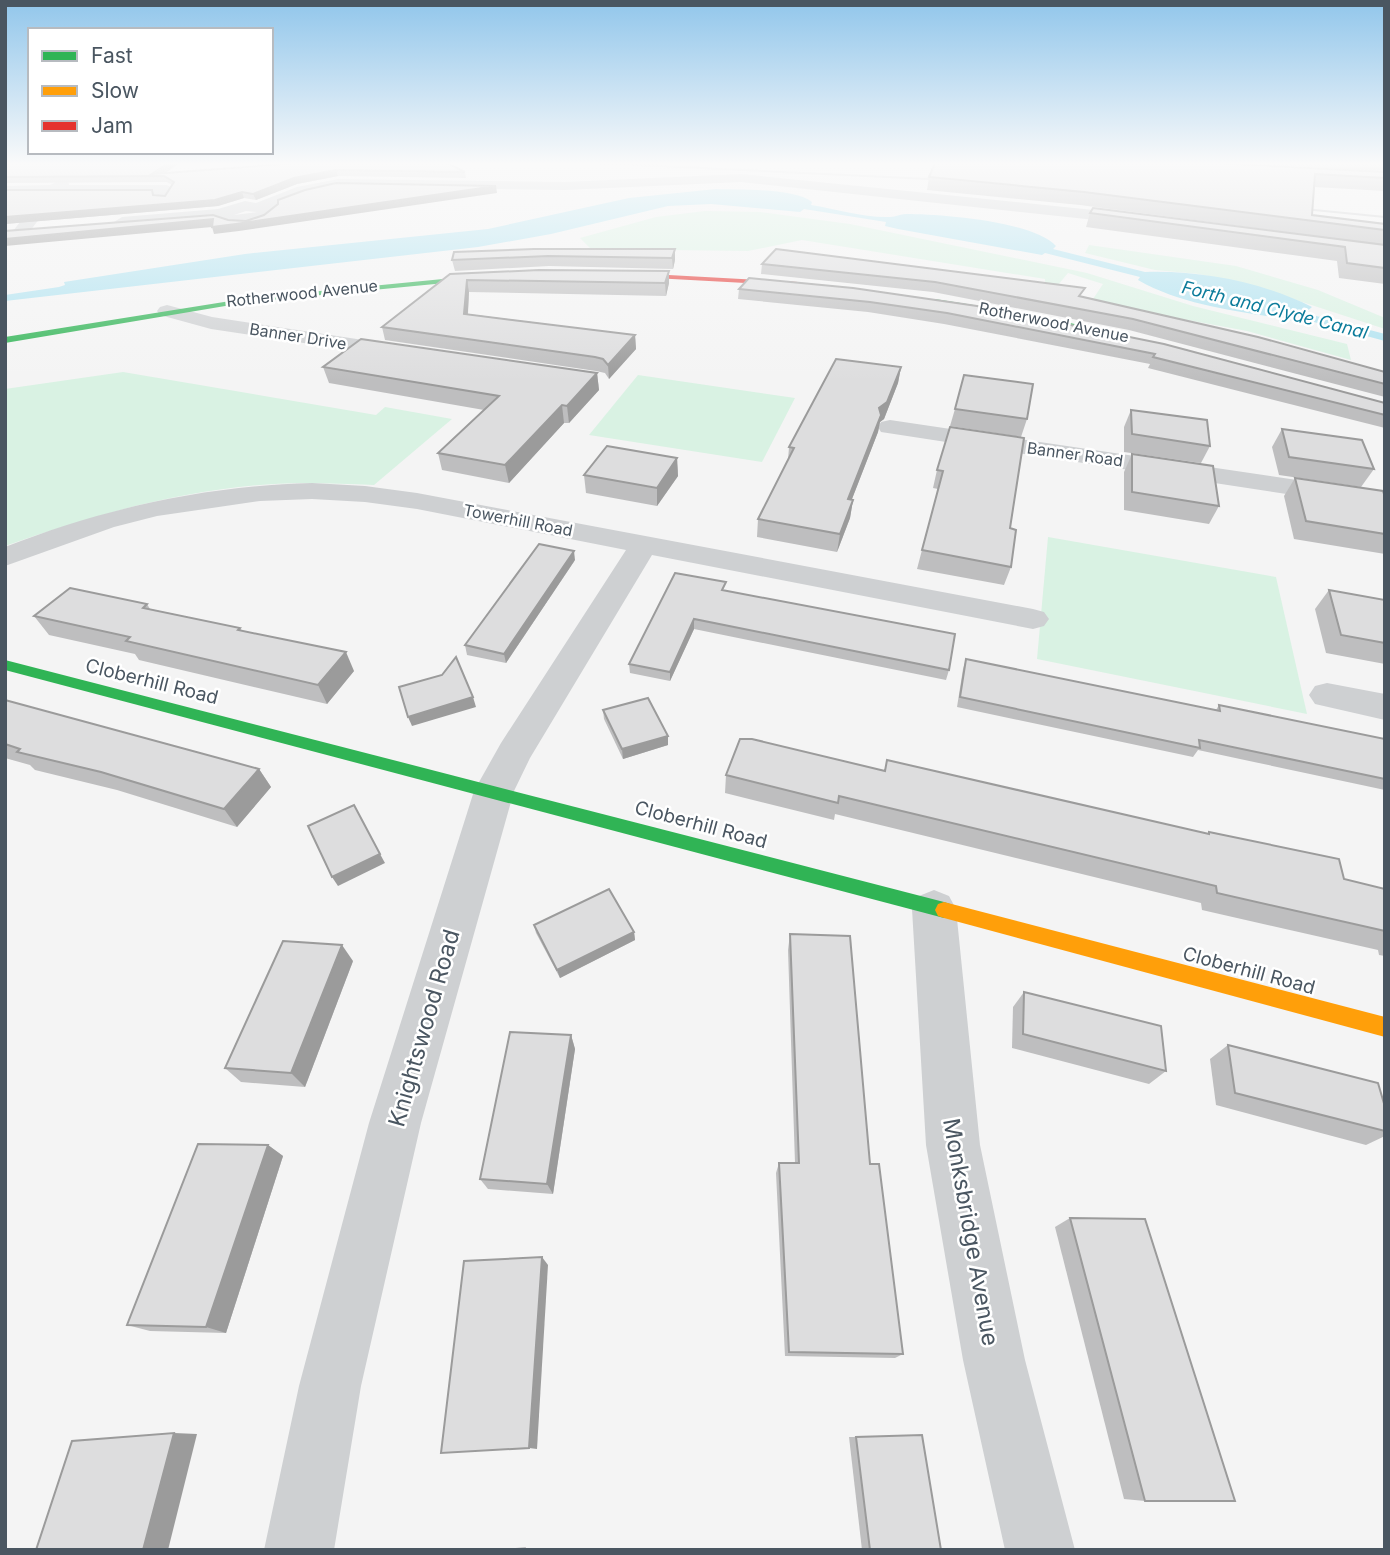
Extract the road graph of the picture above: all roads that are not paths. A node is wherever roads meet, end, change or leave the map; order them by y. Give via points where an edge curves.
1 (603, 274) edge
2 (515, 275) edge
3 (820, 286) edge
4 (926, 299) edge
5 (167, 311) junction
6 (5, 340) edge
7 (417, 354) edge
8 (1204, 356) edge
9 (890, 427) dead end
10 (1385, 501) edge
11 (644, 544) junction
12 (5, 557) edge
13 (1033, 619) dead end
14 (5, 665) edge
15 (1326, 695) dead end
16 (1385, 707) edge
17 (494, 791) junction
18 (934, 909) junction
19 (1385, 1027) edge
20 (299, 1550) edge
21 (1040, 1550) edge

1 - 3 street
2 - 5 street, Rotherwood Avenue via 349,286
4 - 8 street, Rotherwood Avenue via 1031,316
5 - 6 street, Rotherwood Avenue
5 - 7 street, Banner Drive via 211,323
9 - 10 street, Banner Road
11 - 12 street, Towerhill Road via 382,495 284,491 158,508
11 - 13 street, Towerhill Road
11 - 17 street, Knightswood Road
14 - 17 street, Cloberhill Road
15 - 16 street
17 - 18 street, Cloberhill Road
17 - 20 street, Knightswood Road via 396,1123 330,1386
18 - 19 street, Cloberhill Road
18 - 21 street, Monksbridge Avenue via 953,1145 994,1360

